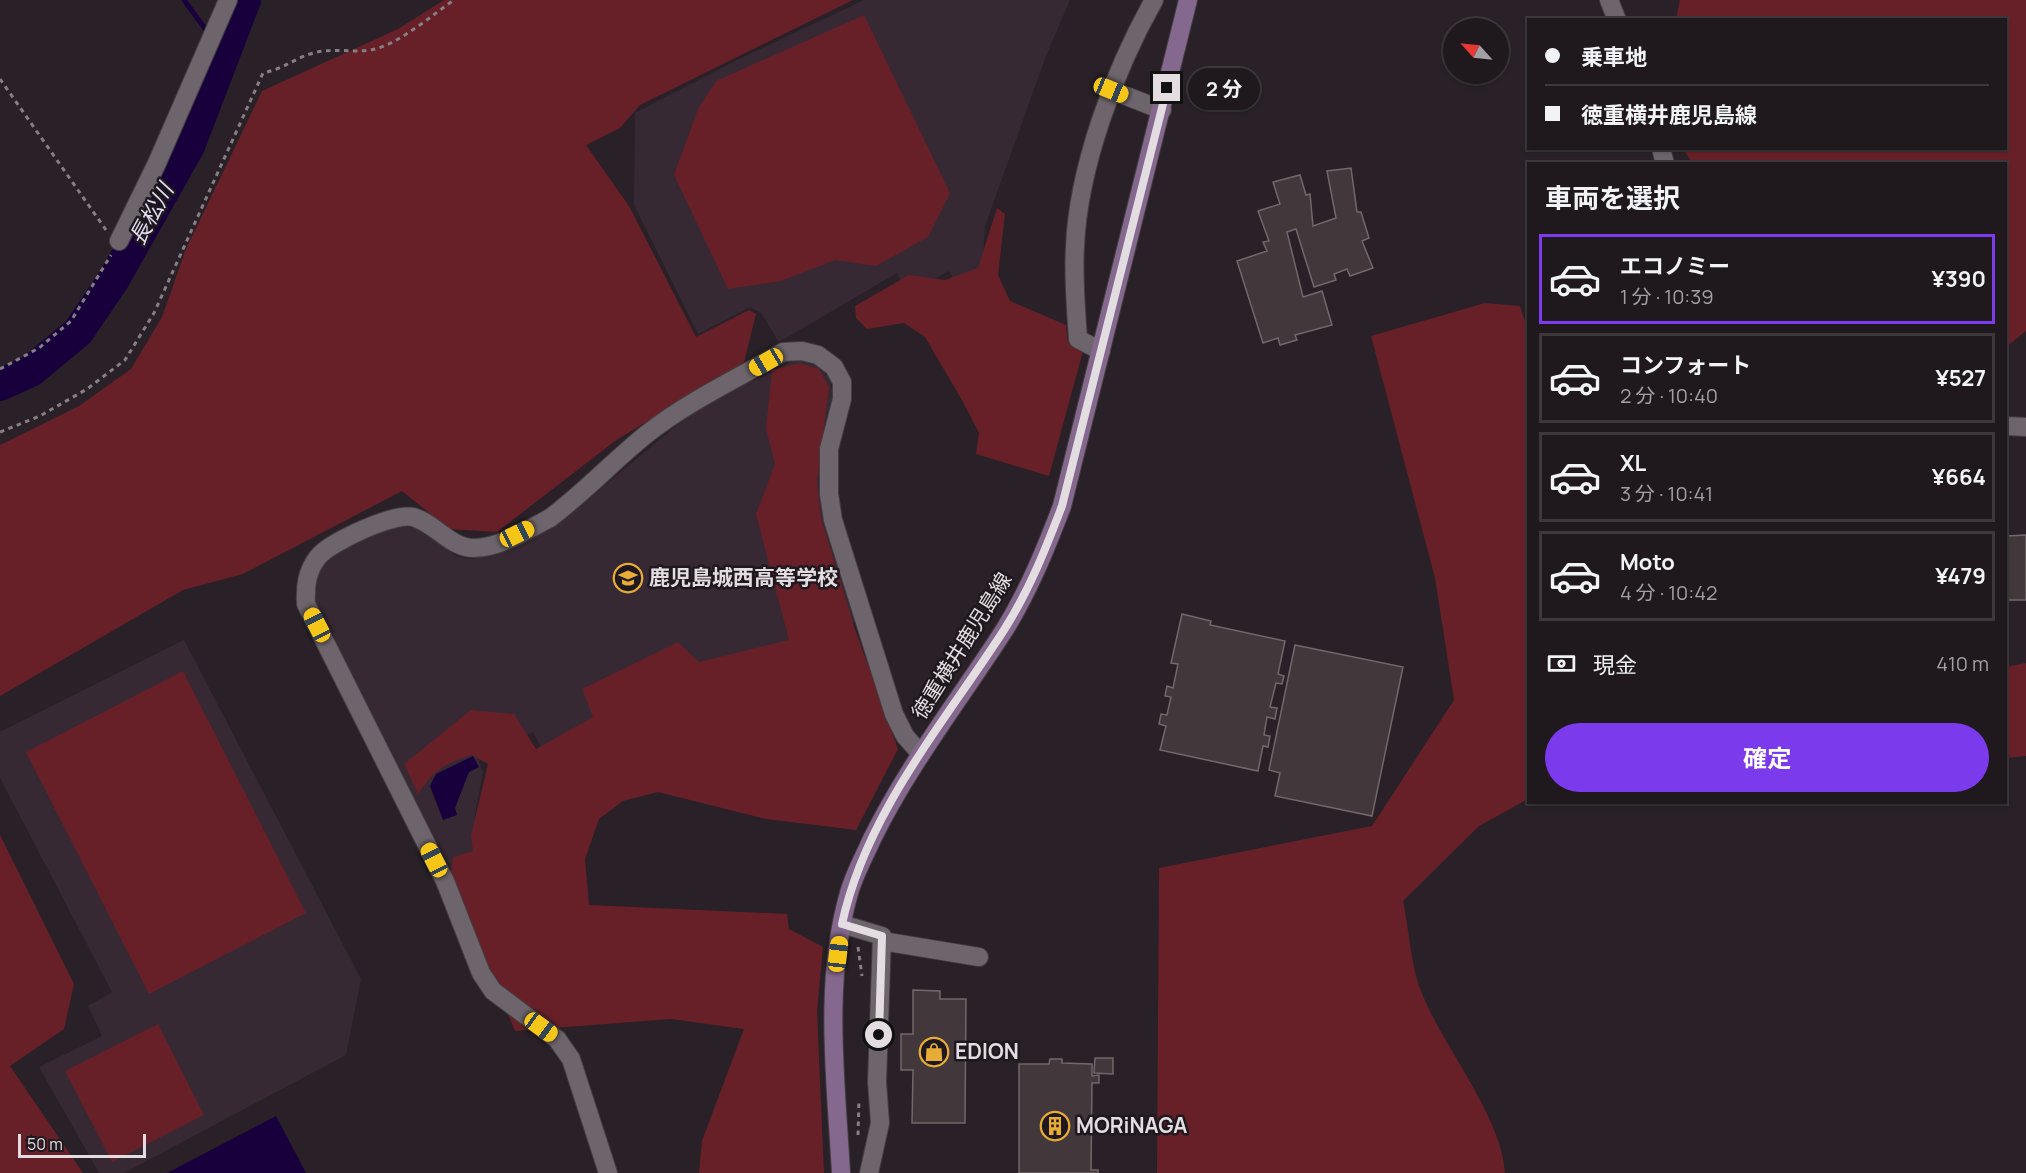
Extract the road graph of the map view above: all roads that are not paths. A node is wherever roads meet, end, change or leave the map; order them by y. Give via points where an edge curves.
1 (228, 0) edge
2 (1154, 0) edge
3 (1188, 0) edge
4 (1609, 0) edge
5 (1616, 18) edge
6 (1111, 90) junction
7 (1162, 110) junction
8 (119, 241) road end
9 (1101, 351) junction
10 (2007, 426) edge
11 (2026, 426) edge
12 (920, 753) junction
13 (842, 924) junction
14 (882, 941) junction
15 (979, 957) dead end
16 (608, 1173) edge
17 (841, 1173) edge
18 (869, 1173) edge

1 - 8 street
2 - 6 street via 1129,44
3 - 7 main road, 徳重横井鹿児島線
4 - 5 street
6 - 7 street
6 - 9 street via 1080,205 1075,246 1078,339
7 - 9 main road, 徳重横井鹿児島線
9 - 12 main road, 徳重横井鹿児島線 via 1062,506 1042,559 1006,627
10 - 11 street
12 - 13 main road, 徳重横井鹿児島線 via 859,866
12 - 16 street via 905,736 894,714 833,520 828,472 842,382 834,367 818,355 783,352 677,413 550,518 500,543 471,548 459,545 414,517 389,518 320,555 307,579 306,604 445,881 480,973 493,991 557,1039 571,1059
13 - 14 street via 882,936
13 - 17 main road, 徳重横井鹿児島線 via 834,995
14 - 15 street
14 - 18 street via 877,1082 880,1123

